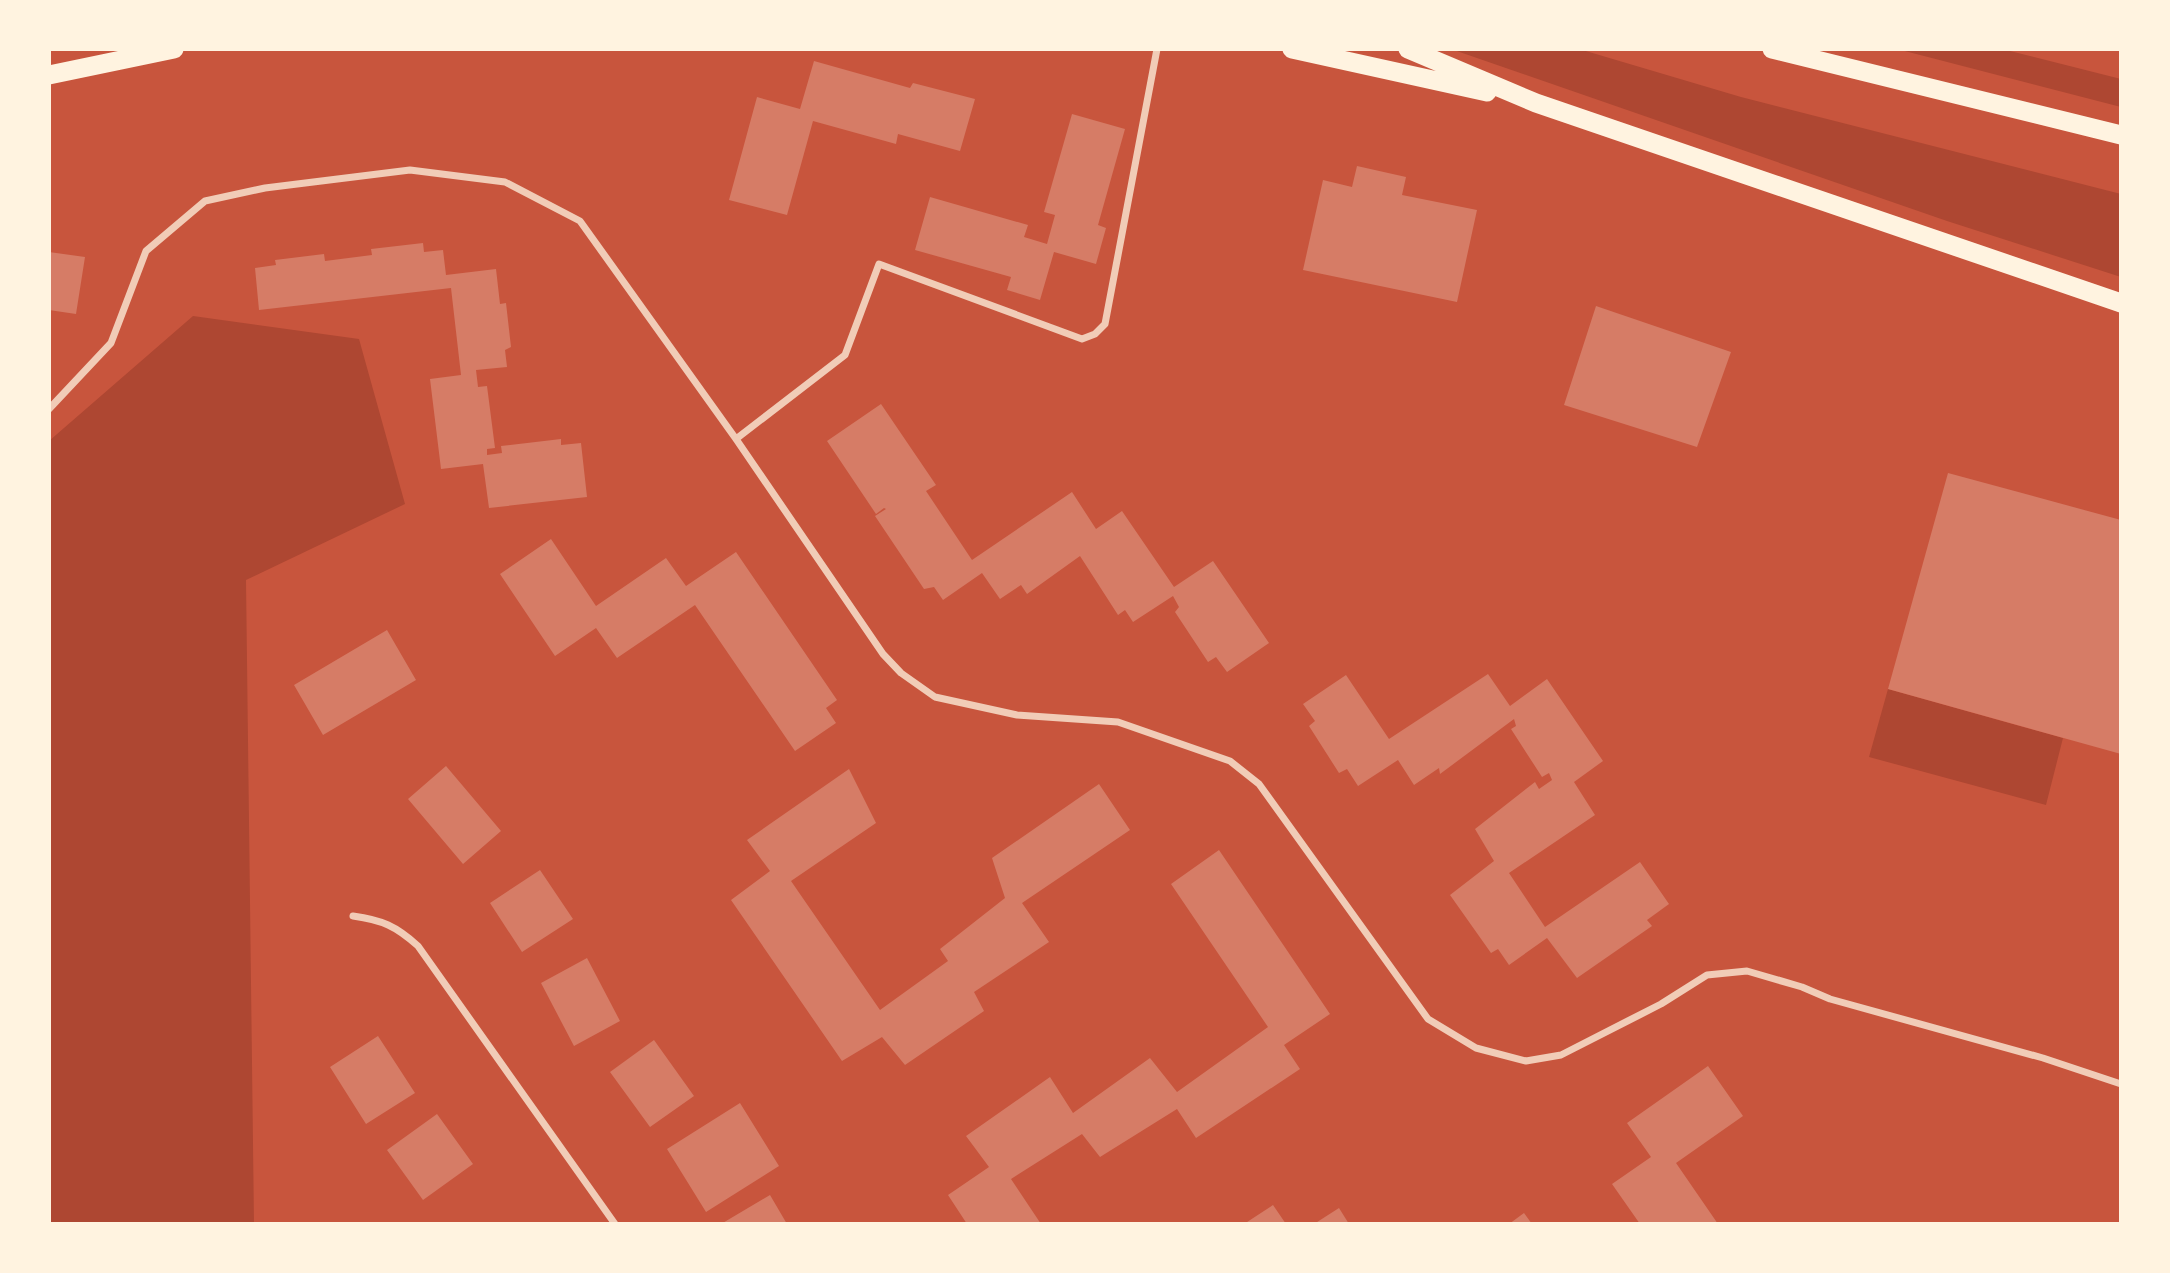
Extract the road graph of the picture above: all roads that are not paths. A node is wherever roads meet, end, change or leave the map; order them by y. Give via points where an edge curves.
1 (174, 49) edge
2 (1157, 49) edge
3 (1293, 49) edge
4 (1408, 49) edge
5 (1772, 49) edge
6 (49, 75) edge
7 (1536, 103) junction
8 (2121, 135) edge
9 (2121, 303) edge
10 (49, 409) edge
11 (736, 439) junction
12 (354, 916) dead end
13 (2121, 1084) edge
14 (615, 1224) edge

1 - 6 highway
2 - 11 street via 1105,324 1095,334 1082,339 879,264 845,355
3 - 7 highway
4 - 7 highway
5 - 8 highway
7 - 9 highway
10 - 11 street via 111,343 146,251 205,201 265,188 410,170 505,182 580,221
11 - 13 street via 883,654 901,673 935,697 1017,715 1118,722 1230,761 1259,784 1428,1019 1476,1048 1526,1061 1562,1055 1707,975 1747,971
12 - 14 street via 400,929 418,946

